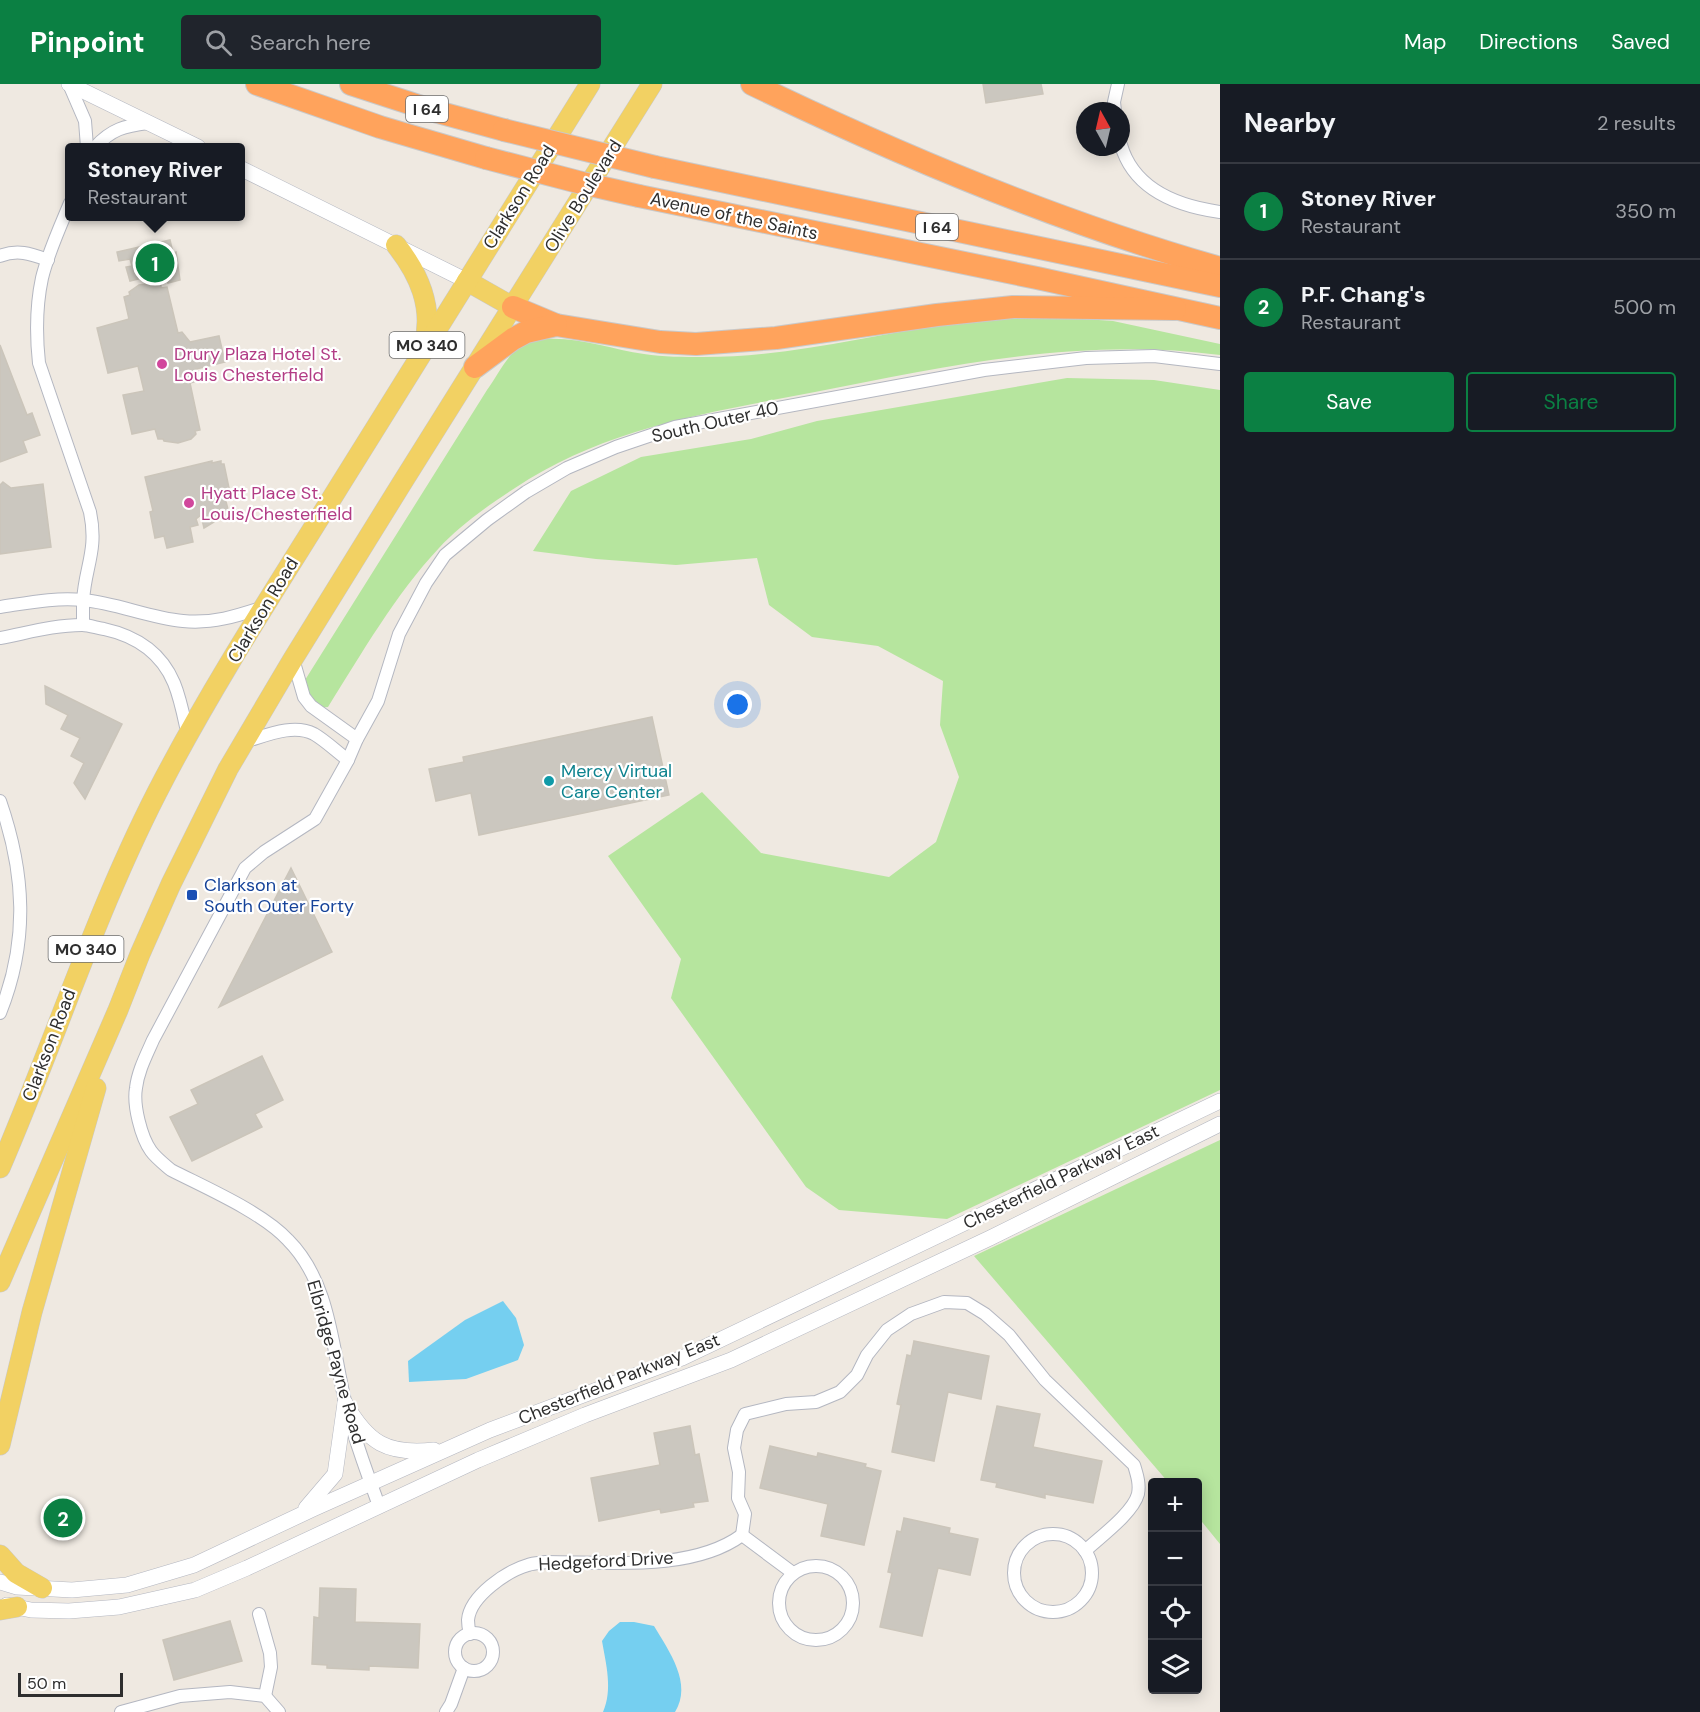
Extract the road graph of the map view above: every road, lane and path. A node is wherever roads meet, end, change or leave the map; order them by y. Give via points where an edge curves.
1 (69, 84) edge
2 (257, 84) edge
3 (351, 84) edge
4 (590, 84) edge
5 (652, 84) edge
6 (752, 84) edge
7 (1118, 84) edge
8 (1114, 102) edge
9 (148, 123) junction
10 (87, 143) edge
11 (100, 143) edge
12 (190, 143) edge
13 (1126, 156) edge
14 (245, 170) edge
15 (1220, 212) edge
16 (65, 214) edge
17 (396, 245) junction
18 (0, 256) edge
19 (48, 260) junction
20 (1220, 268) edge
21 (467, 281) junction
22 (1220, 286) edge
23 (513, 307) junction
24 (1175, 309) junction
25 (1220, 318) edge
26 (556, 325) junction
27 (422, 353) junction
28 (1220, 364) edge
29 (475, 367) junction
30 (83, 600) junction
31 (0, 607) edge
32 (265, 607) junction
33 (83, 625) junction
34 (0, 638) edge
35 (293, 659) junction
36 (188, 736) junction
37 (357, 738) junction
38 (243, 742) junction
39 (348, 760) junction
40 (0, 801) edge
41 (118, 1010) junction
42 (0, 1013) edge
43 (1220, 1101) edge
44 (1220, 1124) edge
45 (0, 1168) edge
46 (0, 1282) edge
47 (345, 1403) junction
48 (0, 1445) edge
49 (446, 1449) junction
50 (370, 1482) junction
51 (379, 1506) junction
52 (301, 1514) junction
53 (742, 1535) junction
54 (1085, 1551) junction
55 (0, 1555) edge
56 (793, 1573) junction
57 (0, 1582) edge
58 (42, 1588) junction
59 (6, 1607) edge
60 (259, 1614) dead end
61 (470, 1634) junction
62 (464, 1668) junction
63 (265, 1696) junction
64 (121, 1712) edge
65 (279, 1712) edge
66 (446, 1712) edge

1 - 9 street
1 - 10 street via 85,121
2 - 24 highway, Avenue of the Saints / I 64, bridge via 380,126 582,183
3 - 22 highway, Avenue of the Saints / I 64, bridge via 434,111 655,167
4 - 21 main road, Clarkson Road / MO 340
5 - 23 main road, Olive Boulevard / MO 340
6 - 20 highway via 901,154 1055,214
7 - 8 street
9 - 11 street via 123,127
9 - 12 street
13 - 15 street via 1133,171 1150,188 1184,205
14 - 17 street
16 - 19 street
17 - 21 street
17 - 27 main road via 417,275 424,294 427,333
18 - 19 street via 30,253
19 - 30 street via 38,310 39,363 94,530
21 - 23 main road
21 - 27 main road, Clarkson Road / MO 340
23 - 26 highway
23 - 29 main road, MO 340
24 - 25 highway, Avenue of the Saints / I 64
24 - 26 highway via 1013,307 776,339 696,344
26 - 29 highway via 526,332
27 - 32 main road, Clarkson Road / MO 340
28 - 37 street, South Outer 40 via 1154,356 1086,358 984,370 675,427 567,468 487,520 446,555 399,634 378,701
29 - 35 main road, MO 340
30 - 31 street
30 - 32 street via 182,621 206,622
30 - 33 street
32 - 36 main road, Clarkson Road / MO 340
33 - 34 street
33 - 36 street via 123,633 161,661 181,701
35 - 37 street via 304,697 311,706
35 - 38 main road, MO 340
36 - 45 main road, Clarkson Road / MO 340 via 118,874
37 - 39 street, South Outer 40
38 - 39 street via 297,730 313,734
38 - 41 main road, MO 340 via 171,884
39 - 47 street, Elbridge Payne Road via 315,819 245,868 153,1040 143,1063 135,1103 149,1149 159,1160 270,1224 305,1259 321,1295
40 - 42 street via 14,849 21,902 16,963
41 - 46 main road, MO 340
41 - 48 main road via 32,1312
43 - 49 street, Chesterfield Parkway East via 682,1358
44 - 51 street, Chesterfield Parkway East via 731,1360 585,1415
47 - 49 street via 368,1436 385,1446 415,1452
47 - 50 street, Elbridge Payne Road
47 - 52 street via 335,1474
49 - 50 street, Chesterfield Parkway East
50 - 51 street, Elbridge Payne Road
50 - 52 street, Chesterfield Parkway East
51 - 59 street, Chesterfield Parkway East via 195,1590 119,1607 69,1611
52 - 58 street, Chesterfield Parkway East via 194,1565 127,1585 72,1590
53 - 54 street via 745,1514 738,1498 739,1472 734,1448 736,1430 745,1414 786,1404 816,1402 840,1392 857,1375 887,1330 911,1314 944,1302 967,1304 986,1314 1009,1335 1045,1380 1134,1465 1138,1495 1129,1510
53 - 56 street
53 - 61 street, Hedgeford Drive via 720,1548 659,1562 528,1565 507,1574 475,1602 468,1618
54 - 54 street via 1062,1535 1048,1534 1028,1542 1014,1566 1020,1595 1030,1605 1050,1612 1076,1604 1090,1585 1092,1573
55 - 58 main road via 16,1573
56 - 56 street via 779,1595 783,1620 792,1632 816,1641 844,1629 854,1609 846,1579 827,1567 814,1565
57 - 58 street, Chesterfield Parkway East
60 - 63 street via 270,1653
61 - 62 street, Hedgeford Drive via 459,1641 455,1653
61 - 62 street via 487,1639 492,1656 482,1670
62 - 66 street
63 - 64 street via 230,1692 180,1696
63 - 65 street

